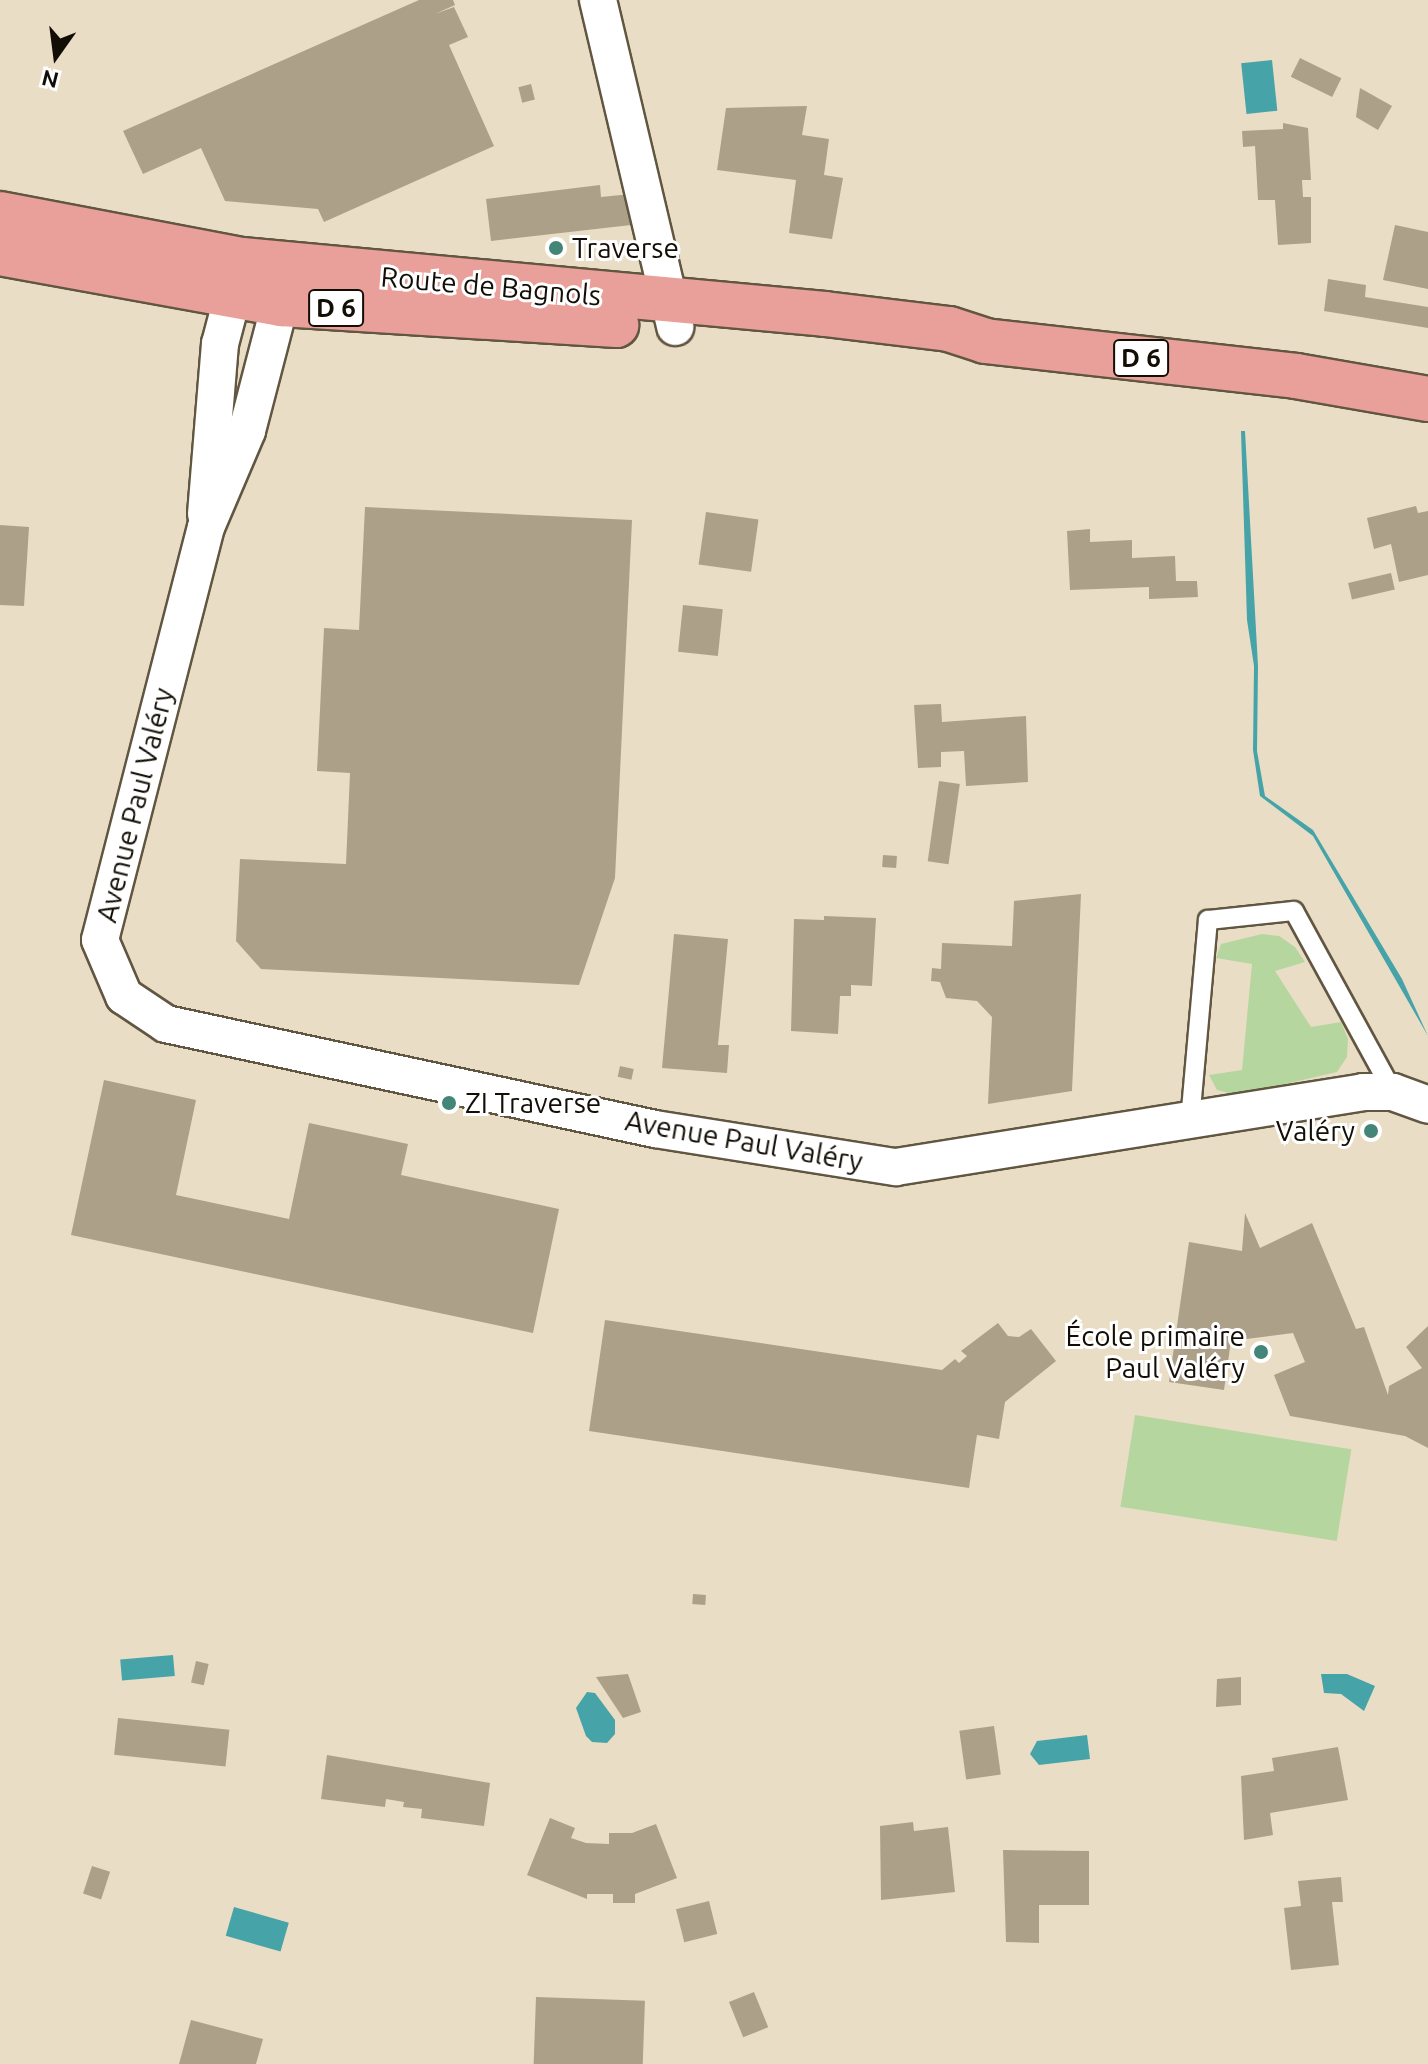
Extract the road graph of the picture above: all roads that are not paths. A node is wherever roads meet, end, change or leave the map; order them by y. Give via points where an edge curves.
1 (598, 0) edge
2 (4, 234) edge
3 (238, 279) junction
4 (285, 284) junction
5 (674, 314) junction
6 (1428, 399) edge
7 (206, 527) junction
8 (1393, 1092) junction
9 (1428, 1105) edge
10 (1190, 1121) junction

1 - 5 street
2 - 3 main road, Route de Bagnols / D 6
3 - 4 main road, Route de Bagnols / D 6
3 - 7 street, Avenue Paul Valéry via 220,344
4 - 5 main road, Route de Bagnols / D 6
4 - 7 street, Avenue Paul Valéry via 247,431
5 - 6 main road, Route de Bagnols / D 6 via 954,346 985,341 1296,376
7 - 10 street, Avenue Paul Valéry via 100,940 124,996 166,1024 655,1129 896,1167
8 - 9 street, Avenue Paul Valéry
8 - 10 street, Avenue Paul Valéry via 1363,1092
8 - 10 lane via 1294,911 1208,920

